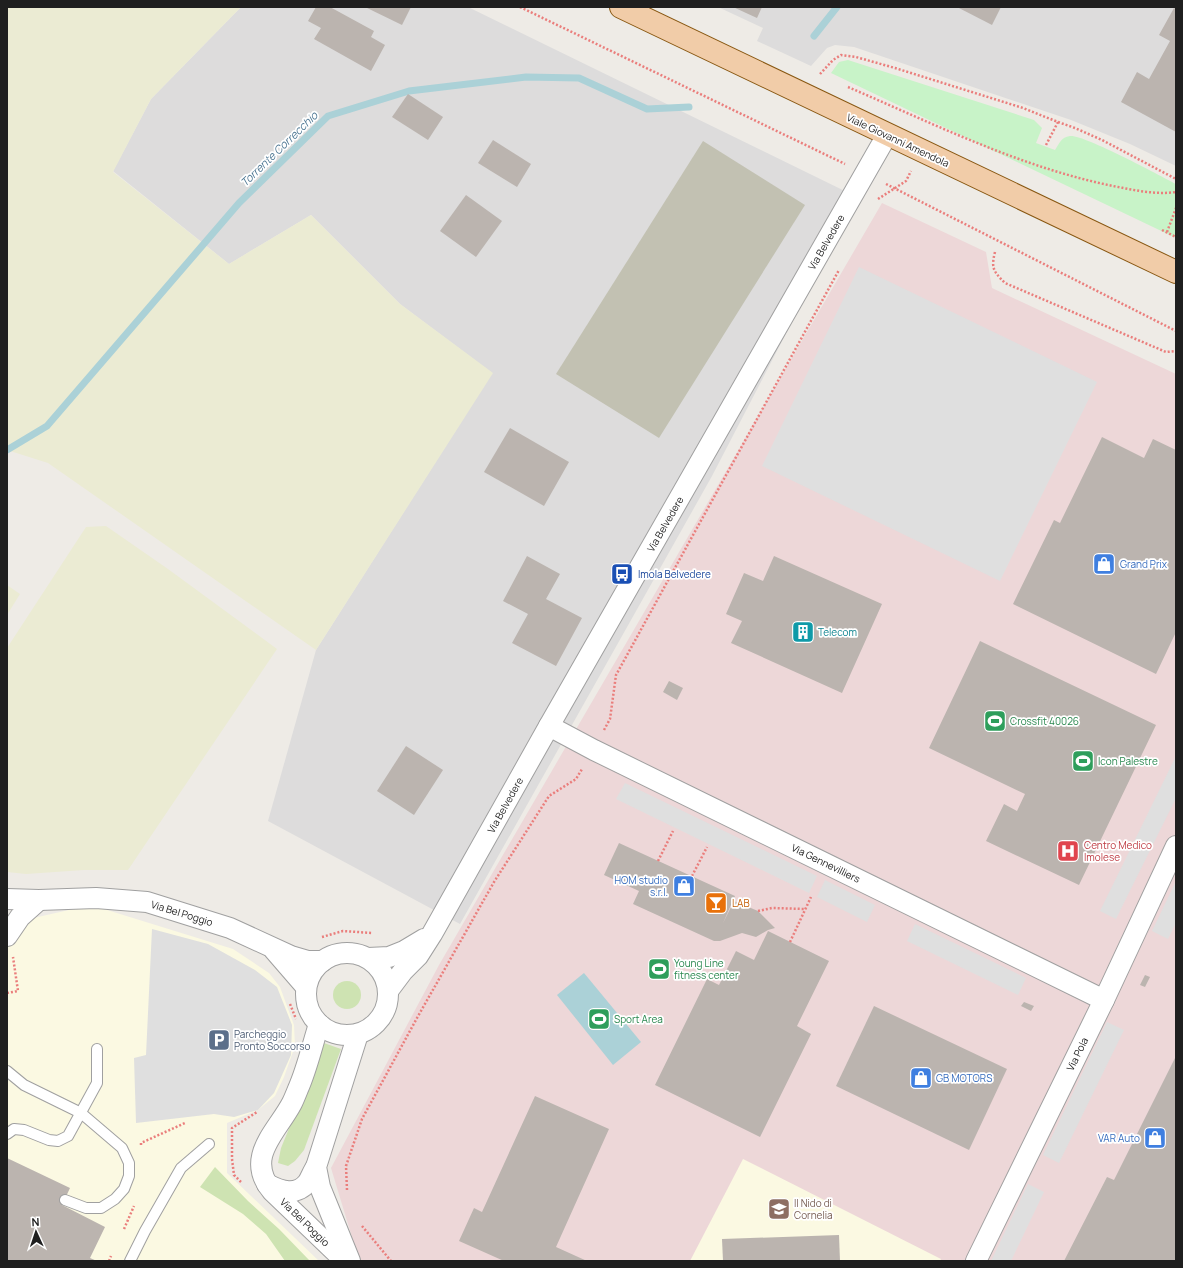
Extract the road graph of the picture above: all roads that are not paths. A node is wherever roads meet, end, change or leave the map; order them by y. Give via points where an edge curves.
1 (621, 7) edge
2 (887, 135) junction
3 (1176, 272) edge
4 (549, 726) junction
5 (1176, 846) edge
6 (7, 899) edge
7 (39, 900) junction
8 (432, 934) junction
9 (7, 936) edge
10 (273, 948) junction
11 (368, 958) junction
12 (323, 961) junction
13 (306, 987) junction
14 (388, 991) junction
15 (1104, 1000) junction
16 (319, 1024) junction
17 (358, 1034) junction
18 (97, 1049) dead end
19 (7, 1070) edge
20 (81, 1113) junction
21 (7, 1134) edge
22 (209, 1144) dead end
23 (316, 1167) junction
24 (265, 1183) junction
25 (65, 1200) dead end
26 (130, 1261) edge
27 (345, 1261) edge
28 (350, 1261) edge
29 (976, 1261) edge

1 - 2 main road, Viale Giovanni Amendola
2 - 3 main road, Viale Giovanni Amendola
2 - 4 street, Via Belvedere
4 - 8 street, Via Belvedere
4 - 15 street, Via Gennevilliers
5 - 15 street, Via Pola
6 - 7 street, Via Bel Poggio
7 - 9 street via 20,917
7 - 10 street, Via Bel Poggio via 96,898 147,902 230,928
8 - 11 street, Via Belvedere via 389,957
8 - 14 street, Via Belvedere via 418,956
10 - 12 street, Via Bel Poggio via 291,956
10 - 13 street, Via Bel Poggio
11 - 12 street, Via Bel Poggio via 345,953 333,955
11 - 14 street via 385,978
12 - 13 street, Via Bel Poggio via 309,977
13 - 16 street via 306,1001 310,1014
14 - 17 street via 387,1005 381,1018 371,1028
15 - 29 street, Via Pola
16 - 17 street via 330,1032 344,1036
16 - 24 street via 302,1081 291,1104 269,1137 263,1154 260,1168
17 - 23 street, Via Bel Poggio
18 - 20 lane via 97,1083
19 - 20 lane via 24,1085
20 - 21 lane via 68,1136 58,1141 24,1130 14,1129
20 - 25 lane via 122,1148 129,1163 130,1176 124,1189 115,1199 101,1208 86,1208
22 - 26 lane via 181,1168
23 - 24 street, Via Bel Poggio via 308,1181 294,1191 280,1190
23 - 28 street, Via Bel Poggio via 320,1187
24 - 27 street, Via Bel Poggio

